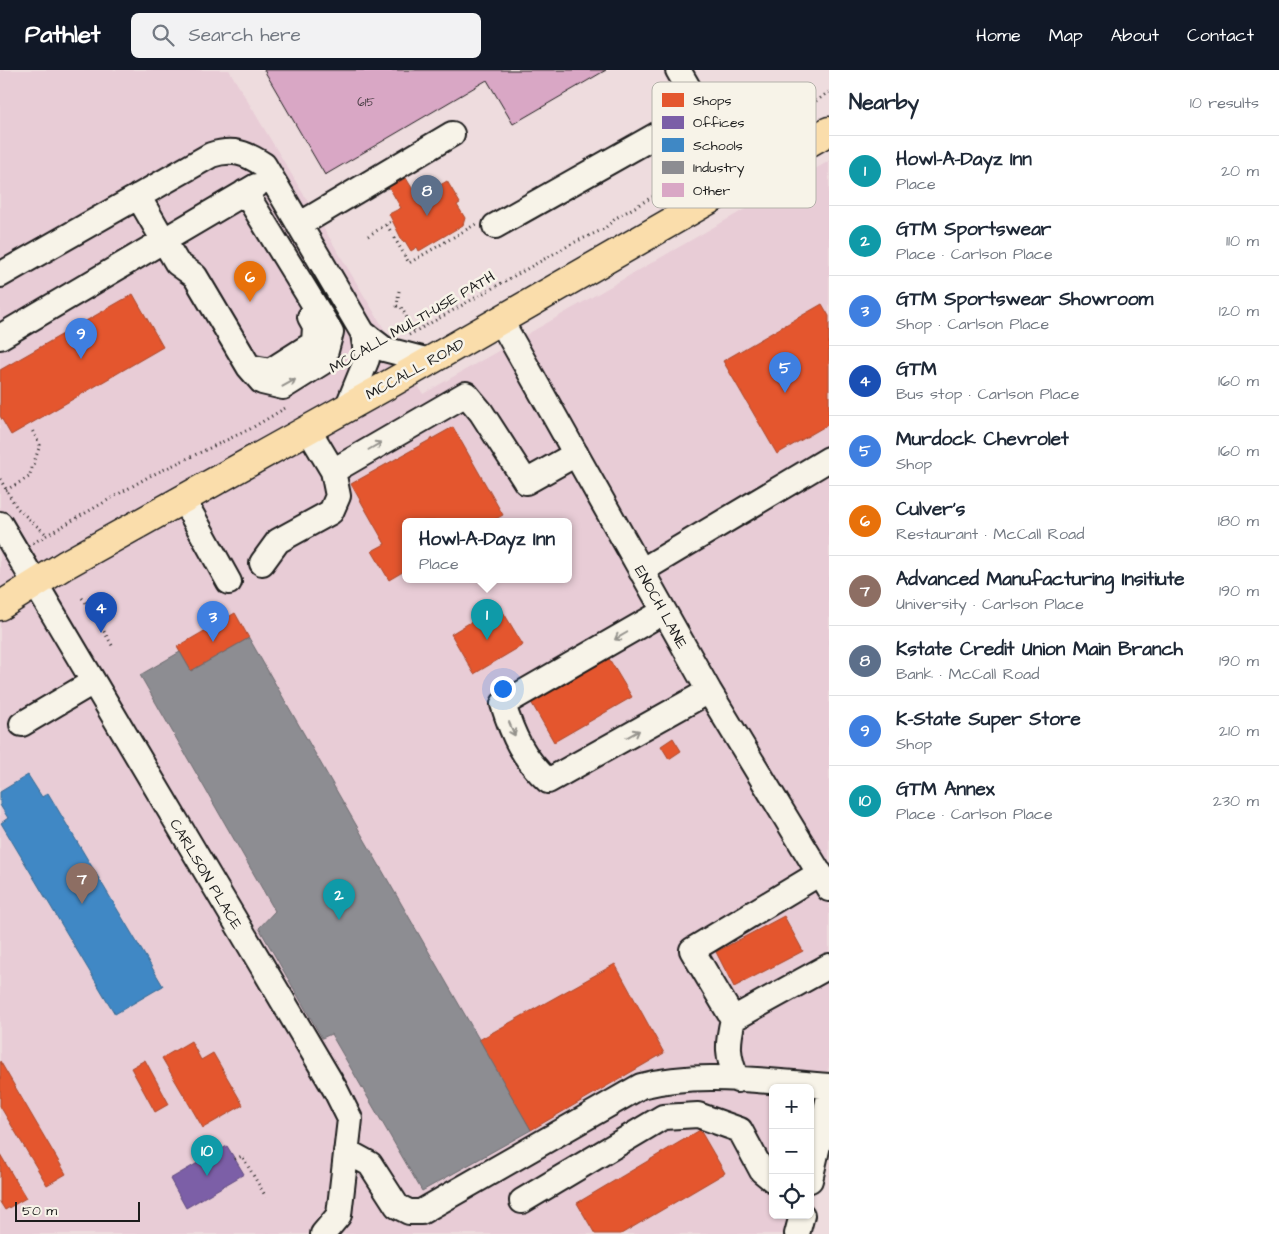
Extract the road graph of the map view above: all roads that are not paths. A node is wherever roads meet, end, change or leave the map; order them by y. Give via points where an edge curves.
1 (678, 70) edge
2 (685, 82) edge
3 (829, 131) edge
4 (452, 134) dead end
5 (652, 136) edge
6 (816, 139) edge
7 (138, 196) junction
8 (696, 208) edge
9 (488, 223) road end
10 (299, 225) junction
11 (163, 240) junction
12 (0, 275) edge
13 (501, 321) junction
14 (363, 333) junction
15 (0, 337) edge
16 (430, 361) junction
17 (347, 408) junction
18 (308, 429) junction
19 (576, 454) junction
20 (829, 459) edge
21 (333, 471) junction
22 (183, 499) junction
23 (0, 524) edge
24 (262, 564) dead end
25 (641, 571) junction
26 (229, 582) dead end
27 (35, 584) junction
28 (0, 606) edge
29 (663, 612) junction
30 (93, 682) junction
31 (709, 691) junction
32 (22, 724) dead end
33 (824, 881) edge
34 (829, 966) edge
35 (733, 1019) junction
36 (737, 1080) junction
37 (829, 1086) edge
38 (829, 1097) edge
39 (346, 1151) junction
40 (811, 1174) edge
41 (769, 1177) edge
42 (522, 1201) dead end
43 (801, 1219) edge
44 (323, 1234) edge
45 (797, 1234) edge

1 - 2 street
3 - 6 main road, MCCALL ROAD
4 - 10 street
5 - 9 street
7 - 10 street via 211,155 236,151 264,165
7 - 11 street
7 - 12 street
8 - 13 main road, MCCALL ROAD
10 - 14 street
11 -> 11 street via 177,263 195,276 249,367 262,382 283,387 323,362 331,332 262,221 251,189
11 - 15 street
13 - 16 main road, MCCALL ROAD
13 - 19 street, ENOCH LANE
14 - 16 street via 384,348
14 - 17 street via 367,359
16 - 17 main road, MCCALL ROAD
17 - 18 main road, MCCALL ROAD
18 - 21 street
18 - 22 main road, MCCALL ROAD
21 -> 19 street via 466,394 526,482
19 - 25 street, ENOCH LANE
20 - 25 street
21 - 24 street via 338,496 331,512 278,541
22 - 26 street
22 - 27 main road, MCCALL ROAD
23 - 27 street, CARLSON PLACE
25 - 29 street, ENOCH LANE
27 - 28 main road, MCCALL ROAD
27 - 30 street, CARLSON PLACE
29 - 31 street, ENOCH LANE
29 -> 31 street via 503,704 511,728 531,765 548,781
30 - 32 street
30 - 39 street, CARLSON PLACE via 336,1089 350,1119
31 - 33 street, ENOCH LANE
33 - 35 street via 692,950
34 - 35 street
35 - 36 street via 728,1060
36 - 37 street
36 - 39 street via 664,1080 641,1086 420,1212 410,1212 397,1206 370,1164
38 - 40 street
39 - 44 street, CARLSON PLACE via 339,1215
41 - 42 street via 762,1171 740,1130 698,1115 663,1117
43 - 45 street

